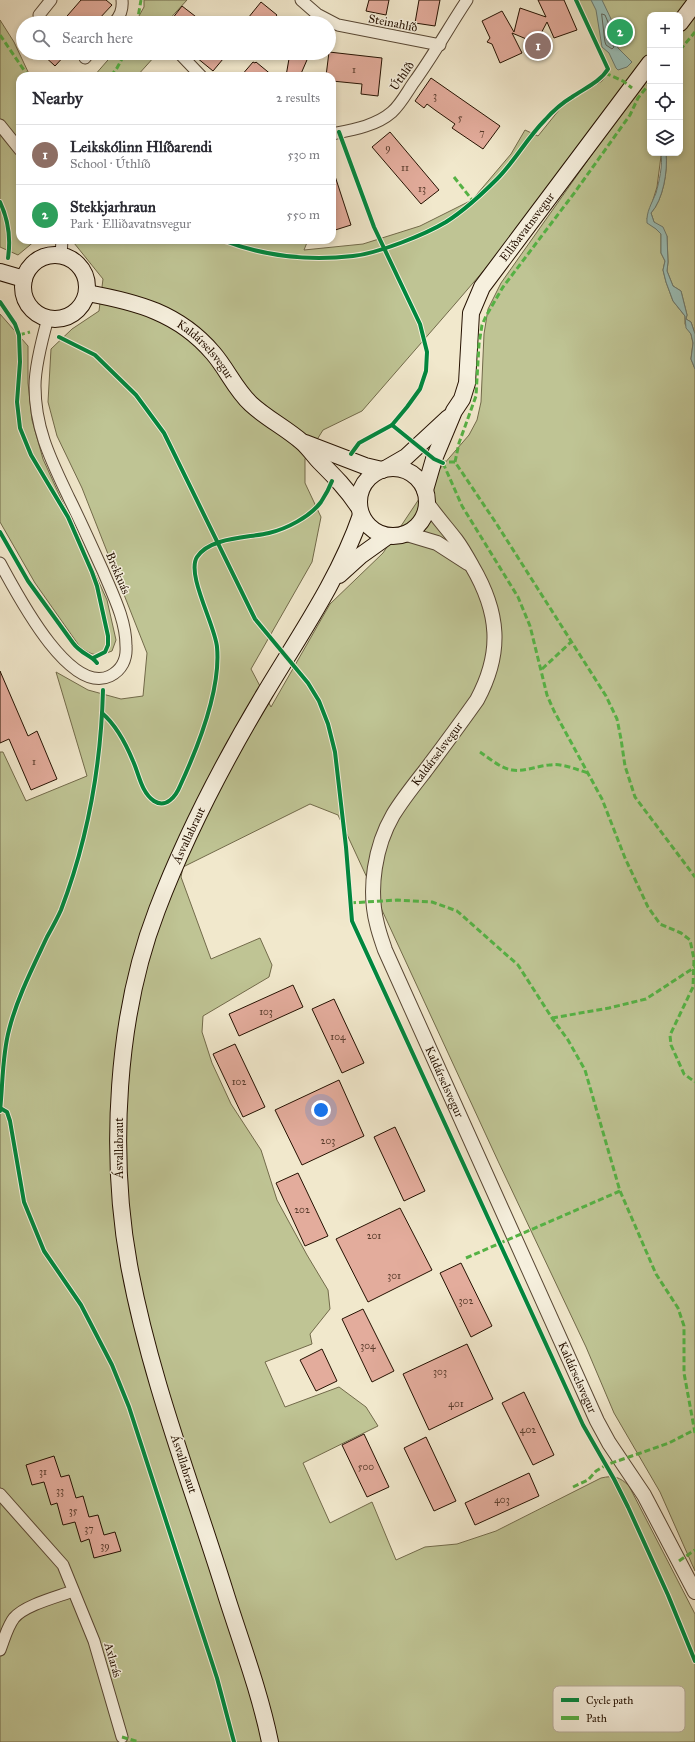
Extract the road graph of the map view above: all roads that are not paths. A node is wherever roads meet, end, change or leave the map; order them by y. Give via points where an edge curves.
1 (51, 0) edge
2 (122, 0) edge
3 (302, 0) edge
4 (467, 0) edge
5 (695, 3) edge
6 (39, 15) dead end
7 (120, 16) edge
8 (321, 16) edge
9 (683, 19) edge
10 (336, 24) edge
11 (440, 45) junction
12 (186, 60) edge
13 (647, 67) edge
14 (197, 72) edge
15 (0, 125) edge
16 (336, 133) edge
17 (16, 145) edge
18 (61, 247) edge
19 (0, 272) edge
20 (24, 279) junction
21 (87, 293) junction
22 (48, 318) junction
23 (454, 411) junction
24 (302, 442) junction
25 (384, 469) junction
26 (426, 497) junction
27 (360, 510) junction
28 (407, 534) junction
29 (388, 536) junction
30 (0, 563) edge
31 (472, 566) junction
32 (332, 582) junction
33 (0, 1494) edge
34 (73, 1591) junction
35 (695, 1592) edge
36 (0, 1650) edge
37 (122, 1737) dead end
38 (270, 1742) edge

1 - 6 street
2 - 7 street
3 - 8 street, Steinahlíð
4 - 11 street, Úthlíð
5 - 9 main road
10 - 11 street, Steinahlíð
11 - 16 street, Úthlíð via 391,112 370,124
12 - 14 street
13 - 23 main road, Elliðavatnsvegur via 482,287 471,313 467,383 462,399
15 - 17 street
18 - 20 main road via 37,260 29,268
18 - 21 main road via 82,268 88,284
19 - 20 main road
20 - 22 main road via 24,292 28,304 40,315
21 - 22 main road via 80,308 73,314 57,319
21 - 24 main road, Kaldárselsvegur via 143,305 183,325 199,337 214,354 250,403
22 - 30 street, Brekkuás via 35,385 38,421 49,456 94,549 124,625 126,657 123,665 103,679 86,676 71,666 44,636
23 - 25 main road, Elliðavatnsvegur via 406,457
23 - 26 main road, Elliðavatnsvegur via 434,459
24 - 25 main road, Kaldárselsvegur via 365,466
24 - 27 main road, Kaldárselsvegur via 348,490
25 - 26 main road via 397,468 414,475 421,482
25 - 27 main road via 369,478 362,486 359,495
26 - 28 main road via 424,518
26 - 31 street, Kaldárselsvegur
27 - 29 main road via 366,524 374,531
27 - 32 main road, Ásvallabraut via 352,540
28 - 29 main road
28 - 31 street, Kaldárselsvegur via 437,543
29 - 32 main road, Ásvallabraut via 360,556
31 - 35 street, Kaldárselsvegur via 489,598 493,615 492,661 486,684 408,793 382,838 376,859 374,883 376,923 385,950 597,1421 644,1495
32 - 38 main road, Ásvallabraut via 238,738 175,862 155,915 131,1000 120,1098 120,1194 129,1263 143,1328 180,1453 259,1698
33 - 34 street, Axlarás via 63,1565
34 - 36 street via 44,1601 14,1618
34 - 37 street, Axlarás via 94,1641

